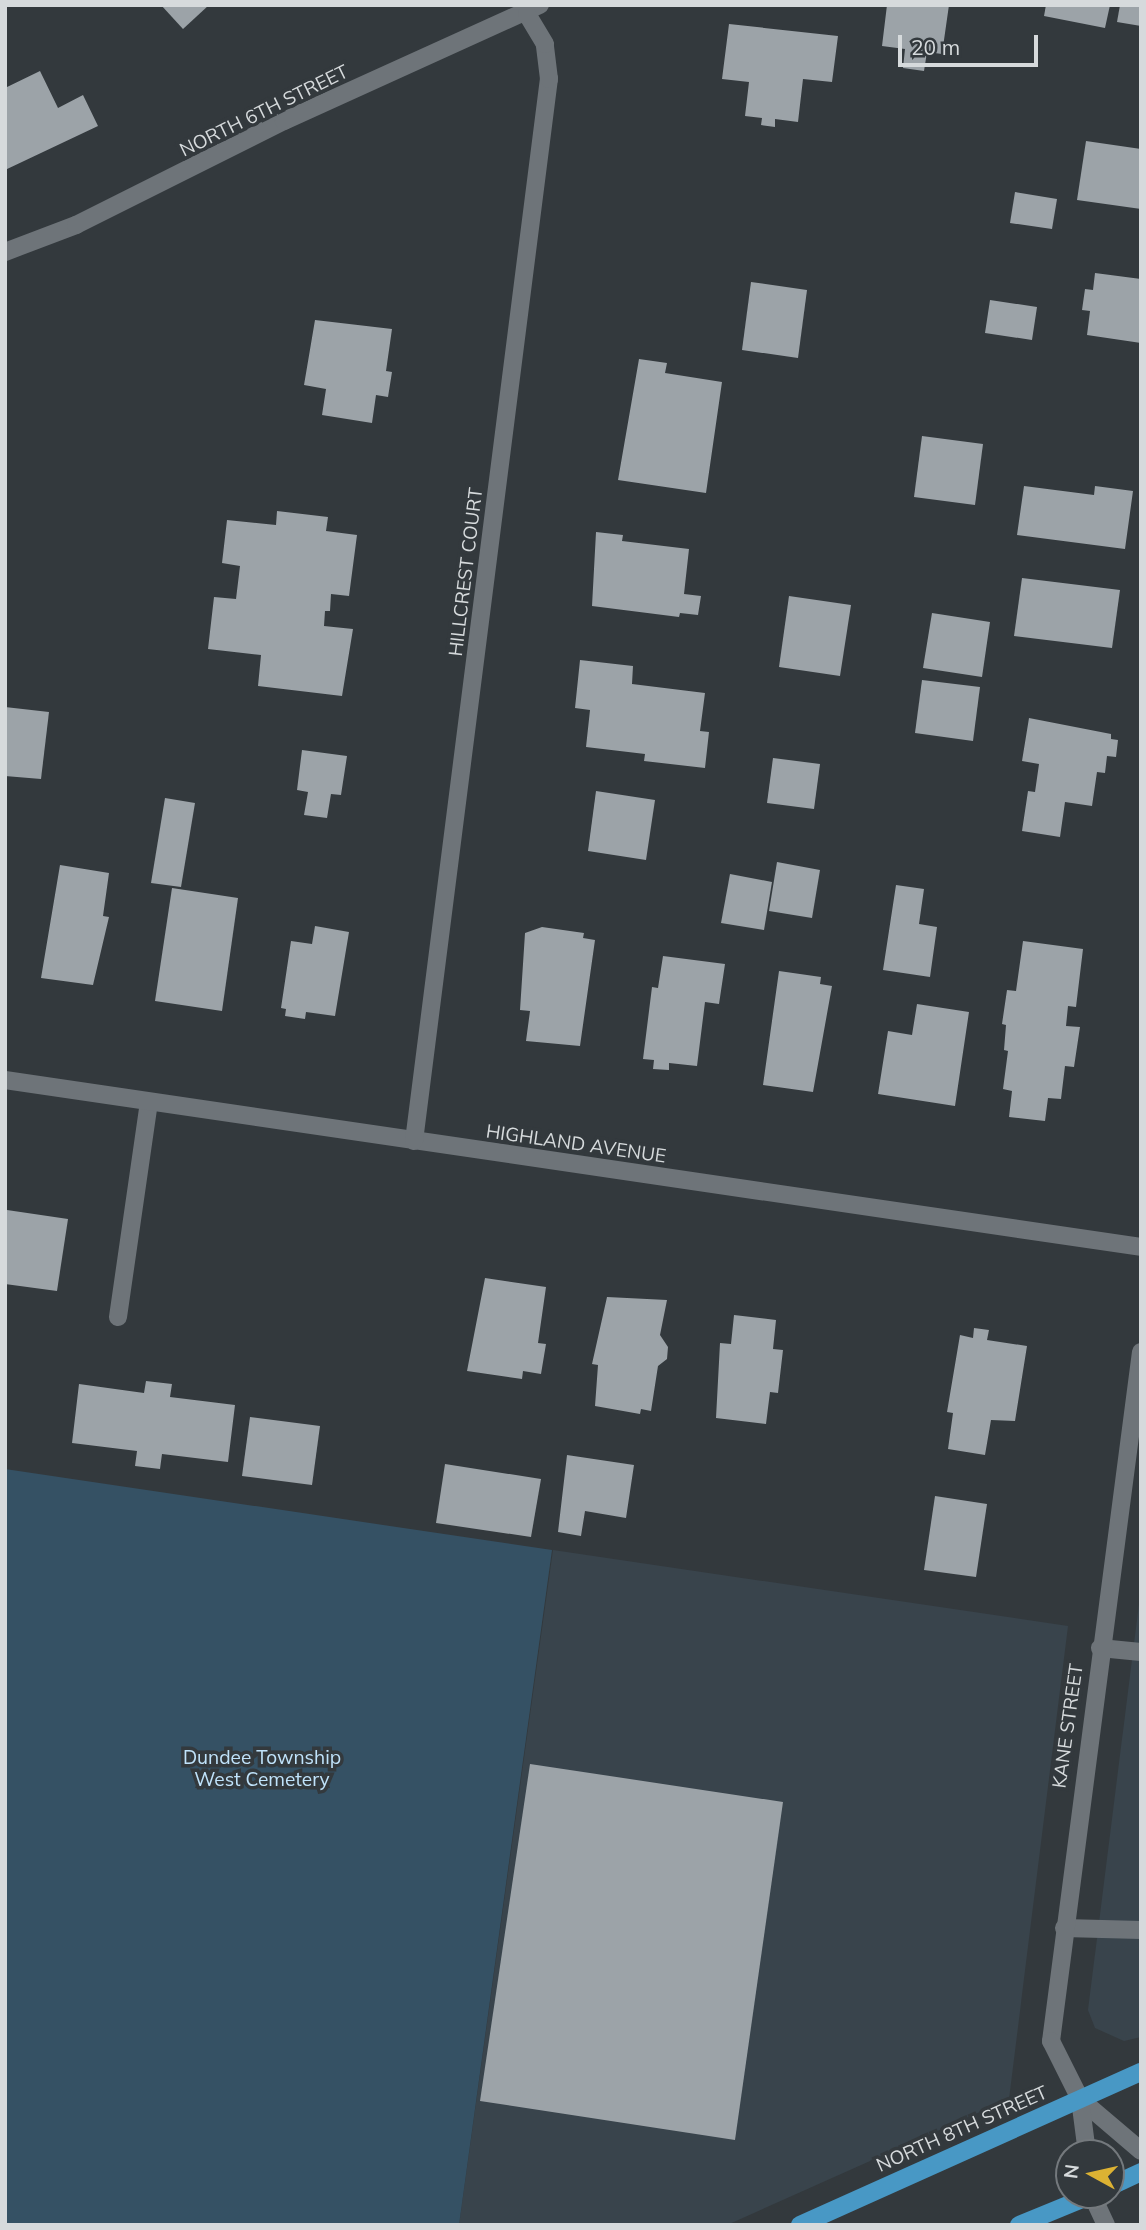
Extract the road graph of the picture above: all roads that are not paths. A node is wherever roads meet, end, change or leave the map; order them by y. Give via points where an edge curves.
1 (533, 9) edge
2 (5, 252) edge
3 (5, 1080) edge
4 (149, 1102) junction
5 (414, 1141) junction
6 (1141, 1247) edge
7 (118, 1317) dead end
8 (1141, 1352) edge
9 (1100, 1648) junction
10 (1141, 1652) edge
11 (1063, 1928) junction
12 (1141, 1930) edge
13 (1141, 2072) edge
14 (1080, 2099) junction
15 (1085, 2139) edge
16 (1141, 2151) edge
17 (1141, 2172) edge
18 (1125, 2179) edge
19 (1058, 2209) edge
20 (1099, 2209) edge
21 (800, 2225) edge
22 (1019, 2225) edge
23 (1106, 2225) edge

1 - 2 street, NORTH 6TH STREET via 284,121 76,225
1 - 5 street, HILLCREST COURT via 545,44 549,79
3 - 4 street, HIGHLAND AVENUE
4 - 5 street, HIGHLAND AVENUE
4 - 7 street
5 - 6 street, HIGHLAND AVENUE
8 - 9 street, KANE STREET
9 - 10 street
9 - 11 street, KANE STREET
11 - 12 street
11 - 14 street, KANE STREET via 1051,2041
13 - 14 main road, NORTH 8TH STREET
14 - 15 street
14 - 16 street
14 - 21 main road, NORTH 8TH STREET
17 - 18 main road
19 - 22 main road
20 - 23 street

